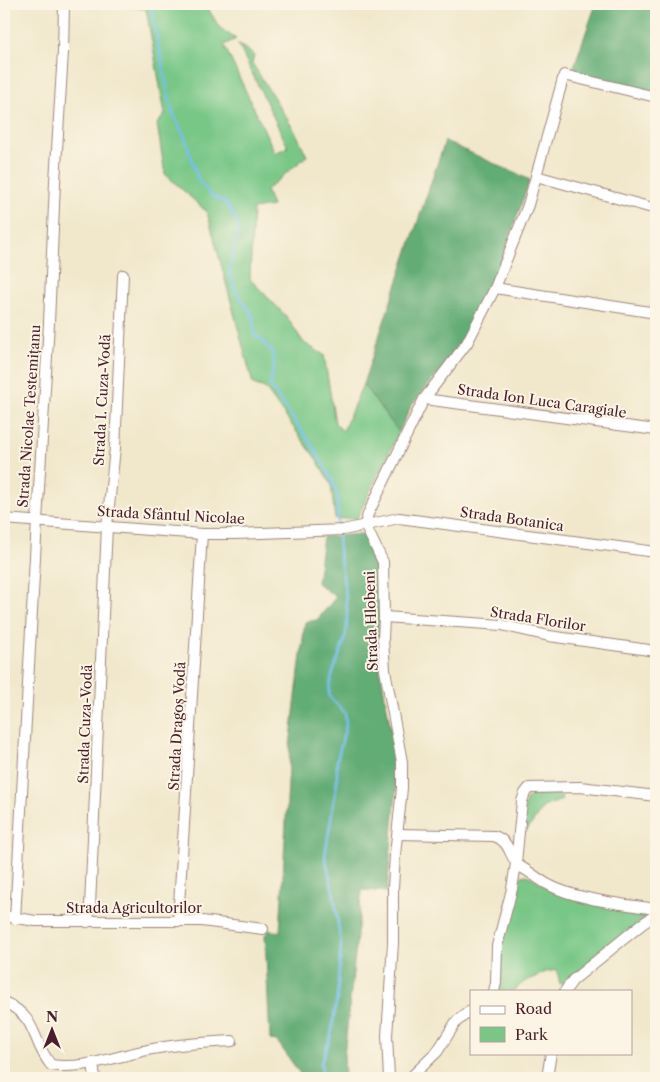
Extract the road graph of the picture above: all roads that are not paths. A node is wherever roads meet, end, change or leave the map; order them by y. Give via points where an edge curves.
1 (64, 4) edge
2 (656, 97) edge
3 (536, 176) junction
4 (656, 210) edge
5 (123, 275) dead end
6 (495, 288) junction
7 (656, 313) edge
8 (424, 399) junction
9 (656, 430) edge
10 (4, 519) edge
11 (36, 521) junction
12 (366, 525) junction
13 (107, 526) junction
14 (202, 534) junction
15 (656, 552) edge
16 (384, 617) junction
17 (656, 651) edge
18 (656, 796) edge
19 (398, 834) junction
20 (516, 863) junction
21 (656, 909) edge
22 (656, 915) edge
23 (4, 916) edge
24 (15, 919) junction
25 (178, 920) junction
26 (86, 922) junction
27 (263, 929) dead end
28 (494, 990) edge
29 (566, 990) edge
30 (4, 1002) edge
31 (470, 1011) edge
32 (232, 1041) dead end
33 (551, 1054) edge
34 (93, 1063) junction
35 (95, 1078) edge
36 (388, 1078) edge
37 (410, 1078) edge
38 (547, 1078) edge

1 - 11 street, Strada Nicolae Testemițanu
2 - 3 street via 564,75
3 - 4 street
3 - 6 street
5 - 13 street, Strada I. Cuza-Vodă via 115,448
6 - 7 street
6 - 8 street via 467,343
8 - 9 street, Strada Ion Luca Caragiale
8 - 12 street via 368,514
10 - 11 street, Strada Sfântul Nicolae
11 - 13 street, Strada Sfântul Nicolae
11 - 24 street, Strada Nicolae Testemițanu
12 - 14 street, Strada Sfântul Nicolae via 343,530
12 - 15 street, Strada Botanica via 399,518
12 - 16 street, Strada Hlobeni via 383,562
13 - 14 street, Strada Sfântul Nicolae
13 - 26 street, Strada Cuza-Vodă via 90,906
14 - 25 street, Strada Dragoș Vodă
16 - 17 street, Strada Florilor via 502,625 549,636
16 - 19 street, Strada Hlobeni via 385,670 402,762
18 - 20 street via 580,787 529,788 522,806
19 - 20 street via 494,836 506,843
19 - 36 street, Strada Hlobeni via 387,1036
20 - 21 street via 566,892
20 - 28 street via 497,946
22 - 29 street via 573,980
23 - 24 street, Strada Agricultorilor
24 - 26 street, Strada Agricultorilor
25 - 26 street, Strada Agricultorilor
25 - 27 street, Strada Agricultorilor
30 - 34 street via 31,1024 52,1065
31 - 37 street via 456,1022 437,1052
32 - 34 street via 144,1050
33 - 38 street
34 - 35 street

